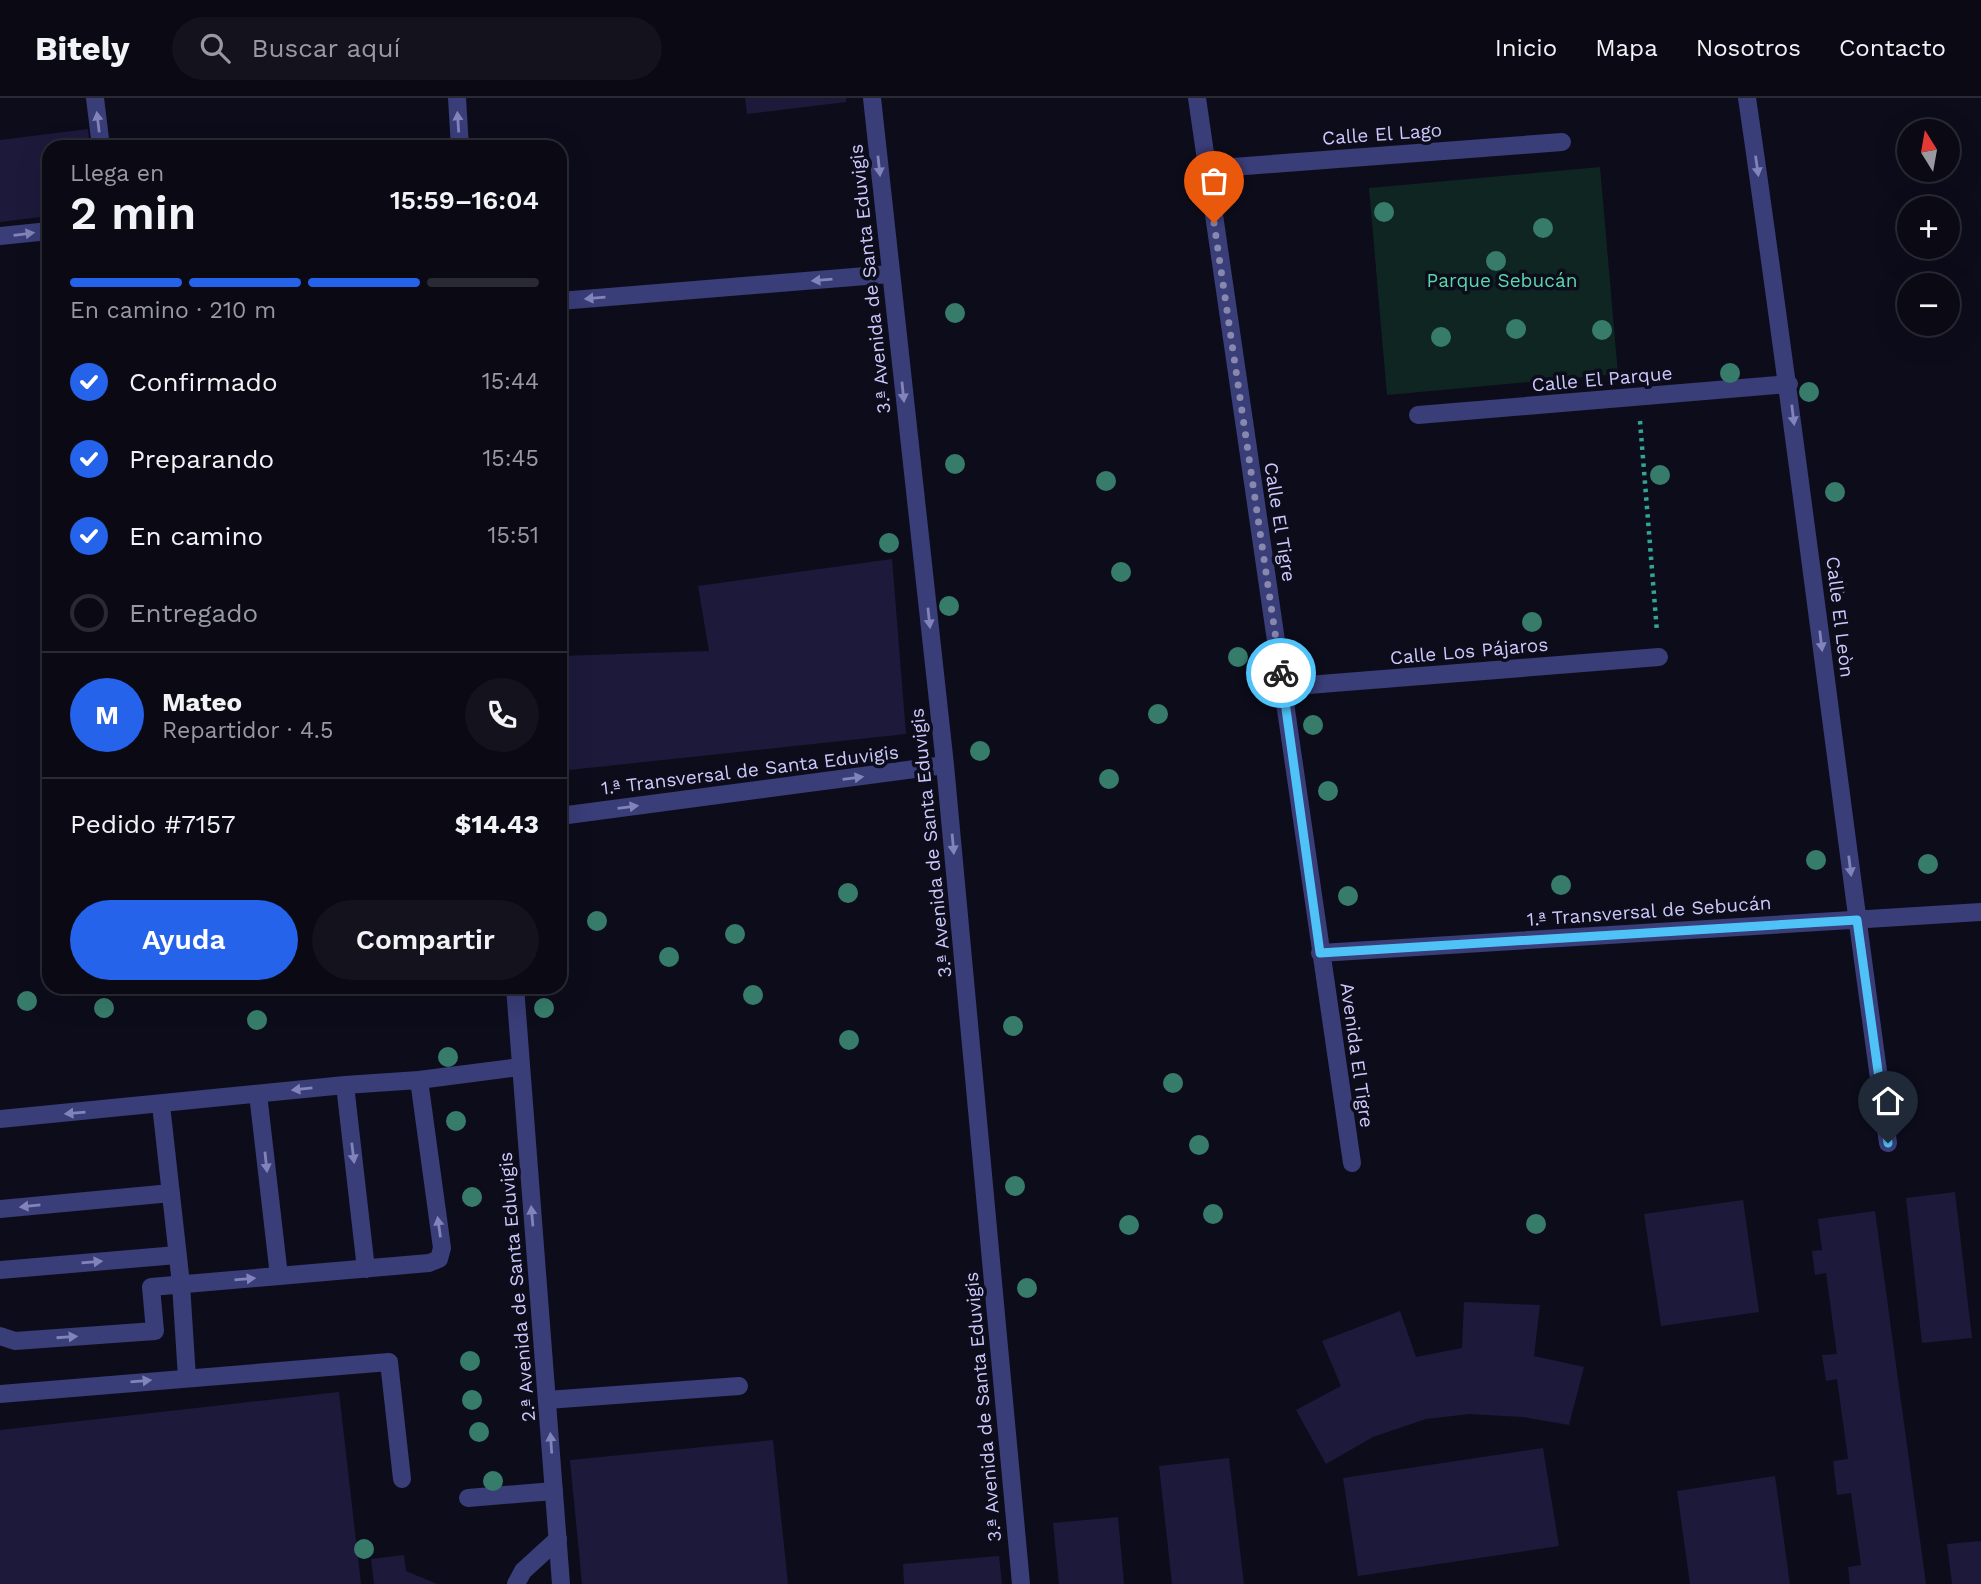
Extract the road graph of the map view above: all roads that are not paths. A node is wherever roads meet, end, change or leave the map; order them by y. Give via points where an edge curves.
1 (94, 98) edge
2 (457, 98) edge
3 (872, 98) edge
4 (1197, 98) edge
5 (1747, 98) edge
6 (100, 140) edge
7 (460, 140) edge
8 (1562, 142) dead end
9 (1206, 169) junction
10 (42, 232) edge
11 (0, 236) edge
12 (890, 274) junction
13 (567, 299) edge
14 (1789, 384) junction
15 (1418, 415) dead end
16 (1659, 657) road end
17 (1283, 687) junction
18 (945, 765) junction
19 (567, 815) edge
20 (1981, 912) edge
21 (1857, 920) junction
22 (1320, 953) junction
23 (515, 994) edge
24 (520, 1067) junction
25 (419, 1080) junction
26 (345, 1085) junction
27 (258, 1094) junction
28 (161, 1105) junction
29 (0, 1119) edge
30 (1888, 1143) dead end
31 (1352, 1163) dead end
32 (171, 1193) junction
33 (0, 1209) edge
34 (177, 1255) junction
35 (366, 1269) junction
36 (0, 1270) edge
37 (279, 1276) junction
38 (181, 1284) junction
39 (0, 1336) edge
40 (187, 1378) junction
41 (738, 1387) dead end
42 (0, 1394) edge
43 (547, 1400) junction
44 (402, 1479) dead end
45 (554, 1491) junction
46 (468, 1498) dead end
47 (558, 1539) junction
48 (516, 1584) edge
49 (561, 1584) edge
50 (1021, 1584) edge

6 -> 1 street
7 -> 2 street
3 -> 12 street, 3.ª Avenida de Santa Eduvigis
4 - 9 street, Calle El Tigre
5 -> 14 street, Calle El Leòn
8 - 9 street, Calle El Lago
9 - 17 street, Calle El Tigre
11 -> 10 street
12 -> 13 street
12 -> 18 street, 3.ª Avenida de Santa Eduvigis
14 - 15 street, Calle El Parque
14 -> 21 street, Calle El Leòn
16 - 17 street, Calle Los Pájaros
17 - 22 street, Calle El Tigre
19 -> 18 street, 1.ª Transversal de Santa Eduvigis
18 -> 50 street, 3.ª Avenida de Santa Eduvigis
20 - 21 street, 1.ª Transversal de Sebucán
21 - 22 street, 1.ª Transversal de Sebucán
21 - 30 street, Calle El Leòn
22 - 31 street, Avenida El Tigre
23 - 24 street, 2.ª Avenida de Santa Eduvigis
24 - 25 street
43 -> 24 street, 2.ª Avenida de Santa Eduvigis
25 - 26 street
35 -> 25 street via 439,1259 442,1248
26 -> 27 street
26 -> 35 street
27 - 28 street
27 -> 37 street
28 -> 29 street
28 - 32 street
32 -> 33 street
32 - 34 street
36 -> 34 street
34 - 38 street
35 - 37 street
38 -> 37 street
39 -> 38 street via 15,1341 155,1331 151,1287
38 - 40 street
42 -> 40 street
40 - 44 street via 389,1362
41 - 43 street
45 -> 43 street, 2.ª Avenida de Santa Eduvigis
45 - 46 street
45 - 47 street, 2.ª Avenida de Santa Eduvigis
47 - 48 street via 523,1571
47 - 49 street, 2.ª Avenida de Santa Eduvigis

